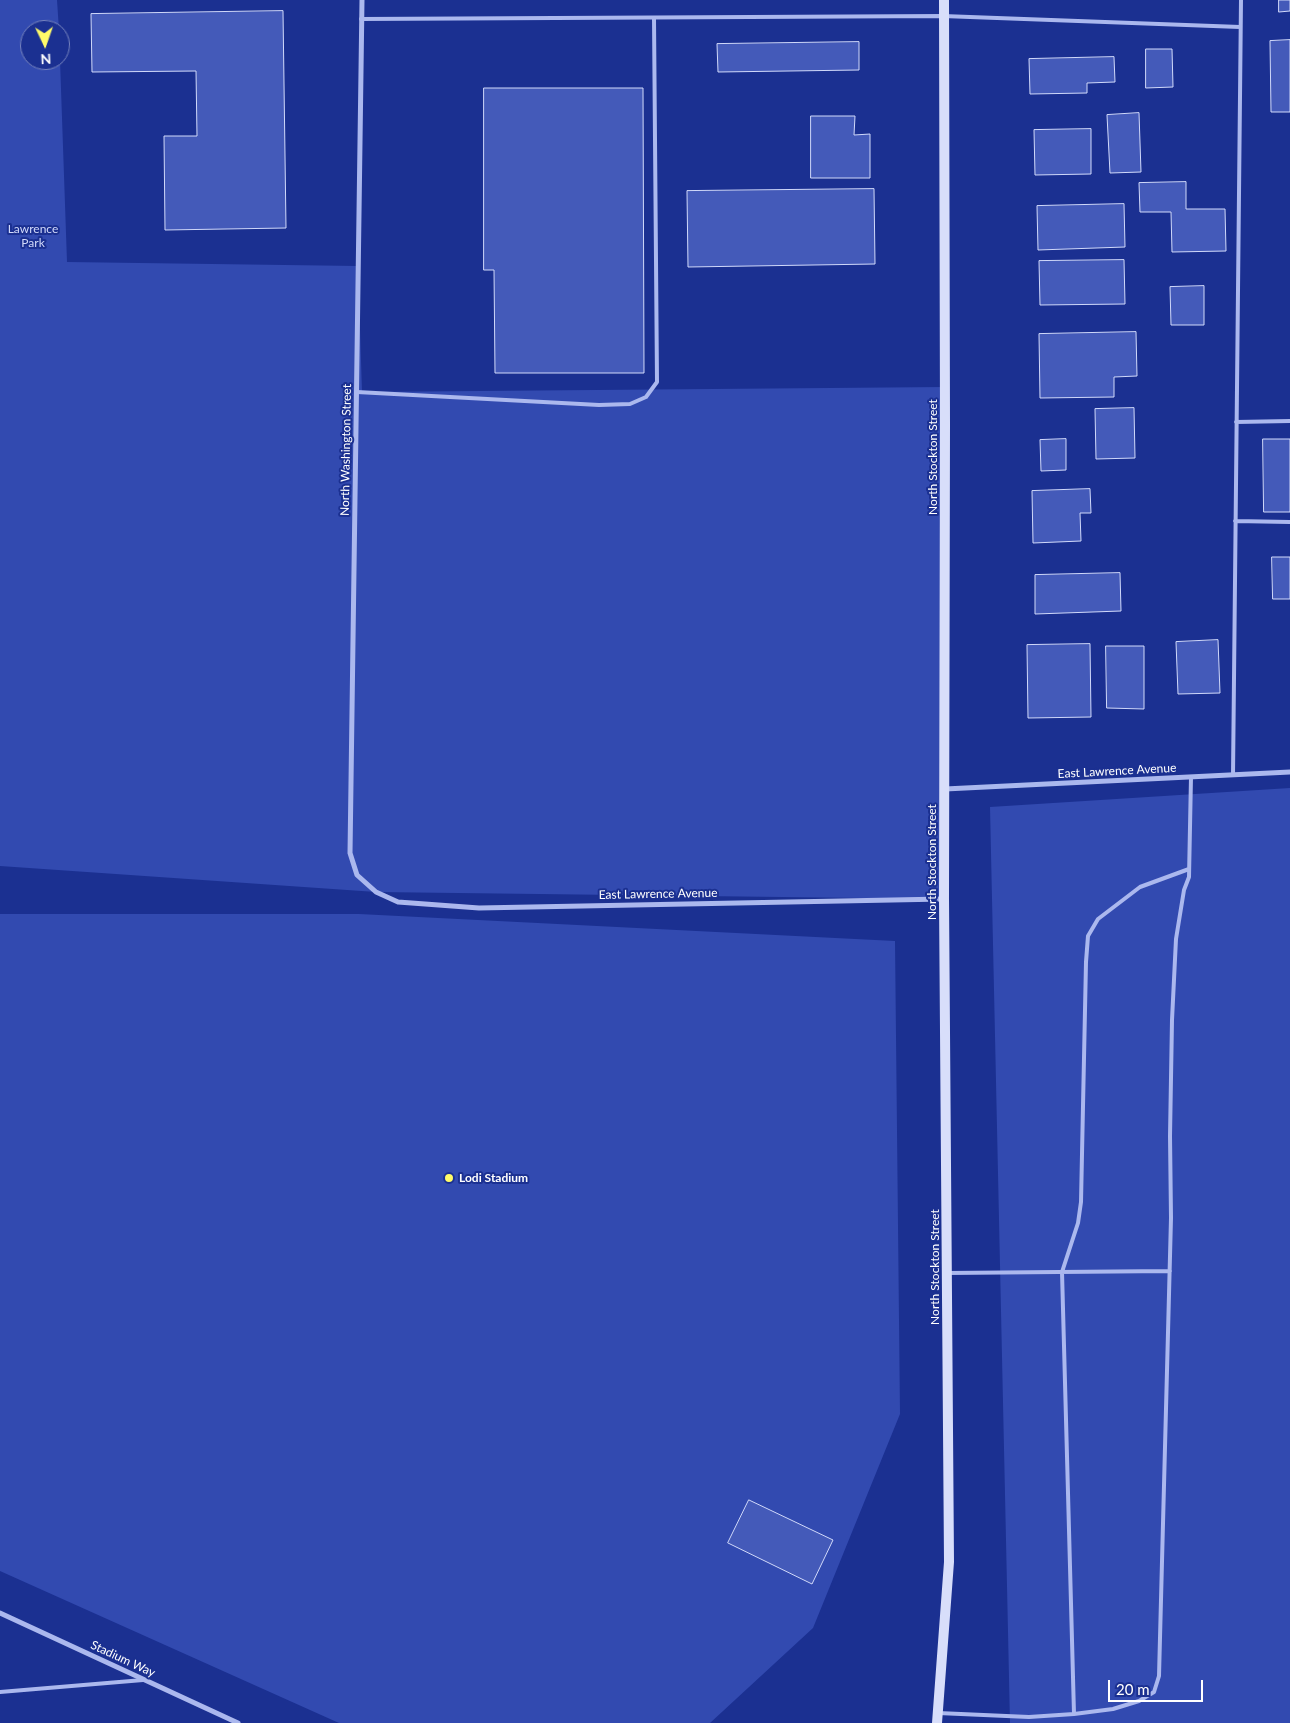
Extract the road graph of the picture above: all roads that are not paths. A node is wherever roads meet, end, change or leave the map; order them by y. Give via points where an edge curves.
1 (362, 0) edge
2 (944, 0) edge
3 (1241, 0) edge
4 (943, 16) junction
5 (654, 18) junction
6 (361, 19) junction
7 (1240, 27) junction
8 (357, 392) junction
9 (1290, 421) edge
10 (1236, 422) junction
11 (1235, 521) junction
12 (1290, 522) edge
13 (1290, 772) edge
14 (1233, 776) junction
15 (1191, 777) junction
16 (945, 788) junction
17 (1189, 869) junction
18 (376, 892) joint
19 (944, 898) junction
20 (1170, 1271) junction
21 (1062, 1272) junction
22 (947, 1273) junction
23 (0, 1613) edge
24 (146, 1680) junction
25 (0, 1692) edge
26 (1074, 1714) junction
27 (938, 1718) edge
28 (238, 1723) edge

1 - 6 street, North Washington Street
2 - 4 street, North Stockton Street
3 - 7 lane
4 - 5 lane
4 - 7 lane
4 - 16 street, North Stockton Street
5 - 6 lane
5 - 8 lane via 657,382 646,397 630,404 599,405
6 - 8 street, North Washington Street
7 - 10 lane
8 - 18 street, North Washington Street via 350,853 357,874
9 - 10 lane
10 - 11 lane
11 - 12 lane
11 - 14 lane
13 - 14 street, East Lawrence Avenue
14 - 15 street, East Lawrence Avenue
15 - 16 street, East Lawrence Avenue
15 - 17 lane
16 - 19 street, North Stockton Street
17 - 20 lane via 1176,939 1173,1002
17 - 21 lane via 1140,887 1098,919 1088,936 1081,1202 1078,1223
18 - 19 street, East Lawrence Avenue via 398,902 479,908
19 - 22 street, North Stockton Street
20 - 21 lane
20 - 26 lane via 1159,1676 1154,1692 1139,1702
21 - 22 lane
21 - 26 lane
22 - 27 street, North Stockton Street via 949,1562
23 - 24 street, Stadium Way
24 - 25 lane
24 - 28 street, Stadium Way
26 - 27 lane

